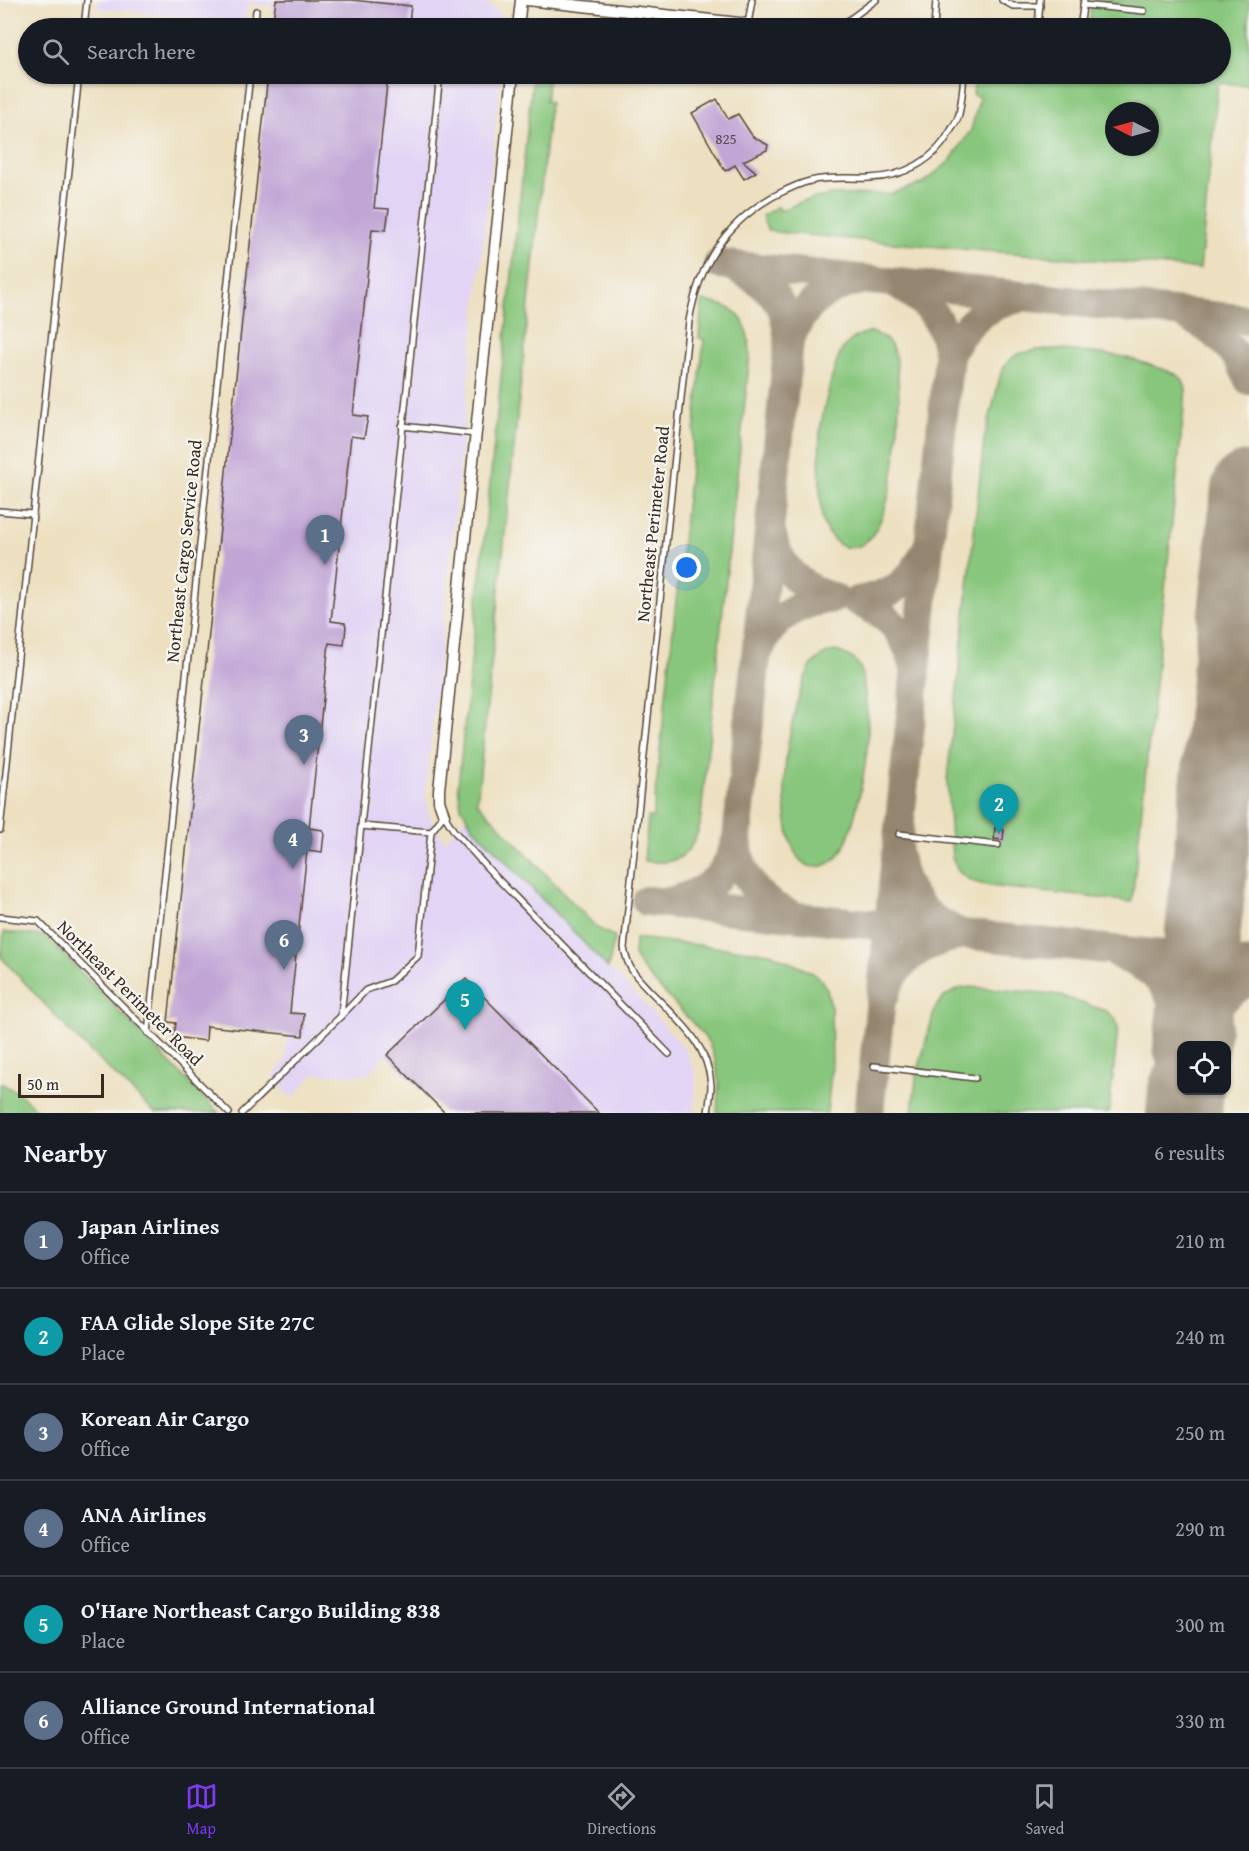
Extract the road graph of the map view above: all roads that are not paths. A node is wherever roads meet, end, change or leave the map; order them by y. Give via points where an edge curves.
1 (87, 0) edge
2 (521, 0) edge
3 (527, 0) edge
4 (752, 0) edge
5 (876, 0) edge
6 (936, 0) edge
7 (1002, 0) edge
8 (1083, 2) edge
9 (1040, 3) edge
10 (256, 10) dead end
11 (1144, 11) dead end
12 (85, 18) edge
13 (255, 18) edge
14 (519, 18) edge
15 (693, 18) edge
16 (749, 18) edge
17 (852, 18) edge
18 (935, 18) edge
19 (1039, 18) edge
20 (1081, 18) edge
21 (78, 84) edge
22 (249, 84) edge
23 (439, 84) edge
24 (512, 84) edge
25 (963, 84) edge
26 (402, 426) junction
27 (476, 434) junction
28 (0, 511) edge
29 (32, 514) junction
30 (444, 815) junction
31 (361, 826) junction
32 (0, 830) edge
33 (431, 832) junction
34 (899, 834) dead end
35 (998, 845) dead end
36 (0, 916) edge
37 (341, 1016) junction
38 (148, 1033) junction
39 (669, 1054) dead end
40 (874, 1066) dead end
41 (975, 1078) dead end
42 (229, 1113) edge
43 (242, 1113) edge
44 (708, 1113) edge

1 - 12 lane
2 - 14 street
3 - 15 street
4 - 16 lane
5 - 17 lane
6 - 18 lane
7 - 9 lane via 1013,6
8 - 11 lane
8 - 20 lane
9 - 19 lane
10 - 13 lane
21 - 29 lane
22 - 38 lane, Northeast Cargo Service Road
23 - 26 lane
24 - 27 street
25 - 44 lane, Northeast Perimeter Road via 959,116 933,155 892,176 810,181 754,208 730,229 711,255 693,298 624,948 627,964 638,979 702,1049 711,1087
26 - 27 lane
26 - 31 lane
27 - 30 street via 439,790
28 - 29 lane
29 - 32 lane
30 - 33 lane
30 - 39 lane via 485,865
31 - 33 lane
31 - 37 lane
33 - 37 lane via 418,956 391,981 366,990
34 - 35 lane
36 - 38 lane, Northeast Perimeter Road via 38,921
37 - 43 lane
38 - 42 lane, Northeast Perimeter Road
40 - 41 lane

